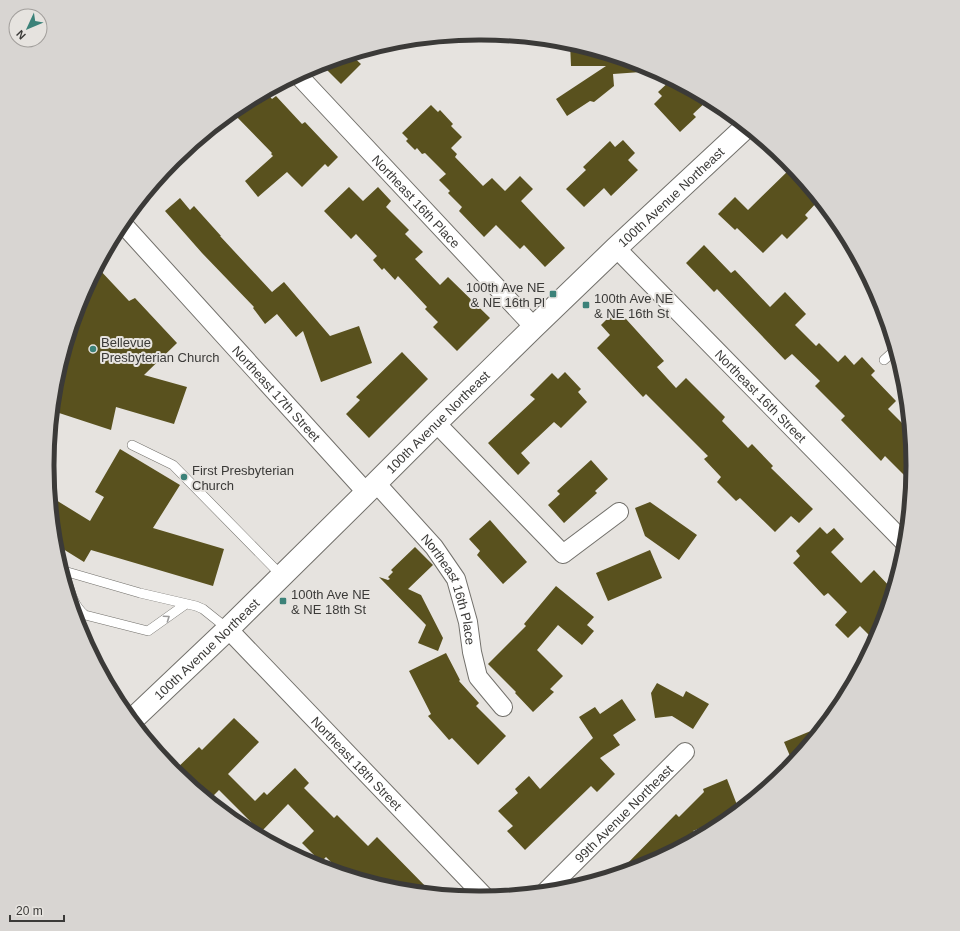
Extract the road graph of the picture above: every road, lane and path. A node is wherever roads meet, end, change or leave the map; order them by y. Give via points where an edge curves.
1 (302, 79) edge
2 (742, 131) edge
3 (127, 228) edge
4 (616, 248) junction
5 (534, 327) junction
6 (891, 354) edge
7 (884, 360) dead end
8 (436, 423) junction
9 (132, 445) dead end
10 (371, 488) junction
11 (619, 512) dead end
12 (899, 537) edge
13 (68, 571) edge
14 (282, 576) junction
15 (186, 604) junction
16 (81, 611) edge
17 (228, 629) junction
18 (503, 707) dead end
19 (136, 716) edge
20 (685, 752) dead end
21 (552, 885) edge
22 (478, 891) edge

1 - 5 street, Northeast 16th Place
2 - 4 street, 100th Avenue Northeast
3 - 10 street, Northeast 17th Street
4 - 5 street, 100th Avenue Northeast
4 - 12 street, Northeast 16th Street
5 - 8 street, 100th Avenue Northeast
6 - 7 lane
8 - 10 street, 100th Avenue Northeast
8 - 11 street via 563,554
9 - 14 lane via 173,465
10 - 14 street, 100th Avenue Northeast
10 - 18 street, Northeast 16th Place via 434,547 456,579 468,622 478,677
13 - 15 lane
14 - 17 street, 100th Avenue Northeast
16 -> 15 lane via 85,615 148,631
15 - 17 lane via 203,609
17 - 19 street, 100th Avenue Northeast
17 - 22 street, Northeast 18th Street
20 - 21 street, 99th Avenue Northeast

